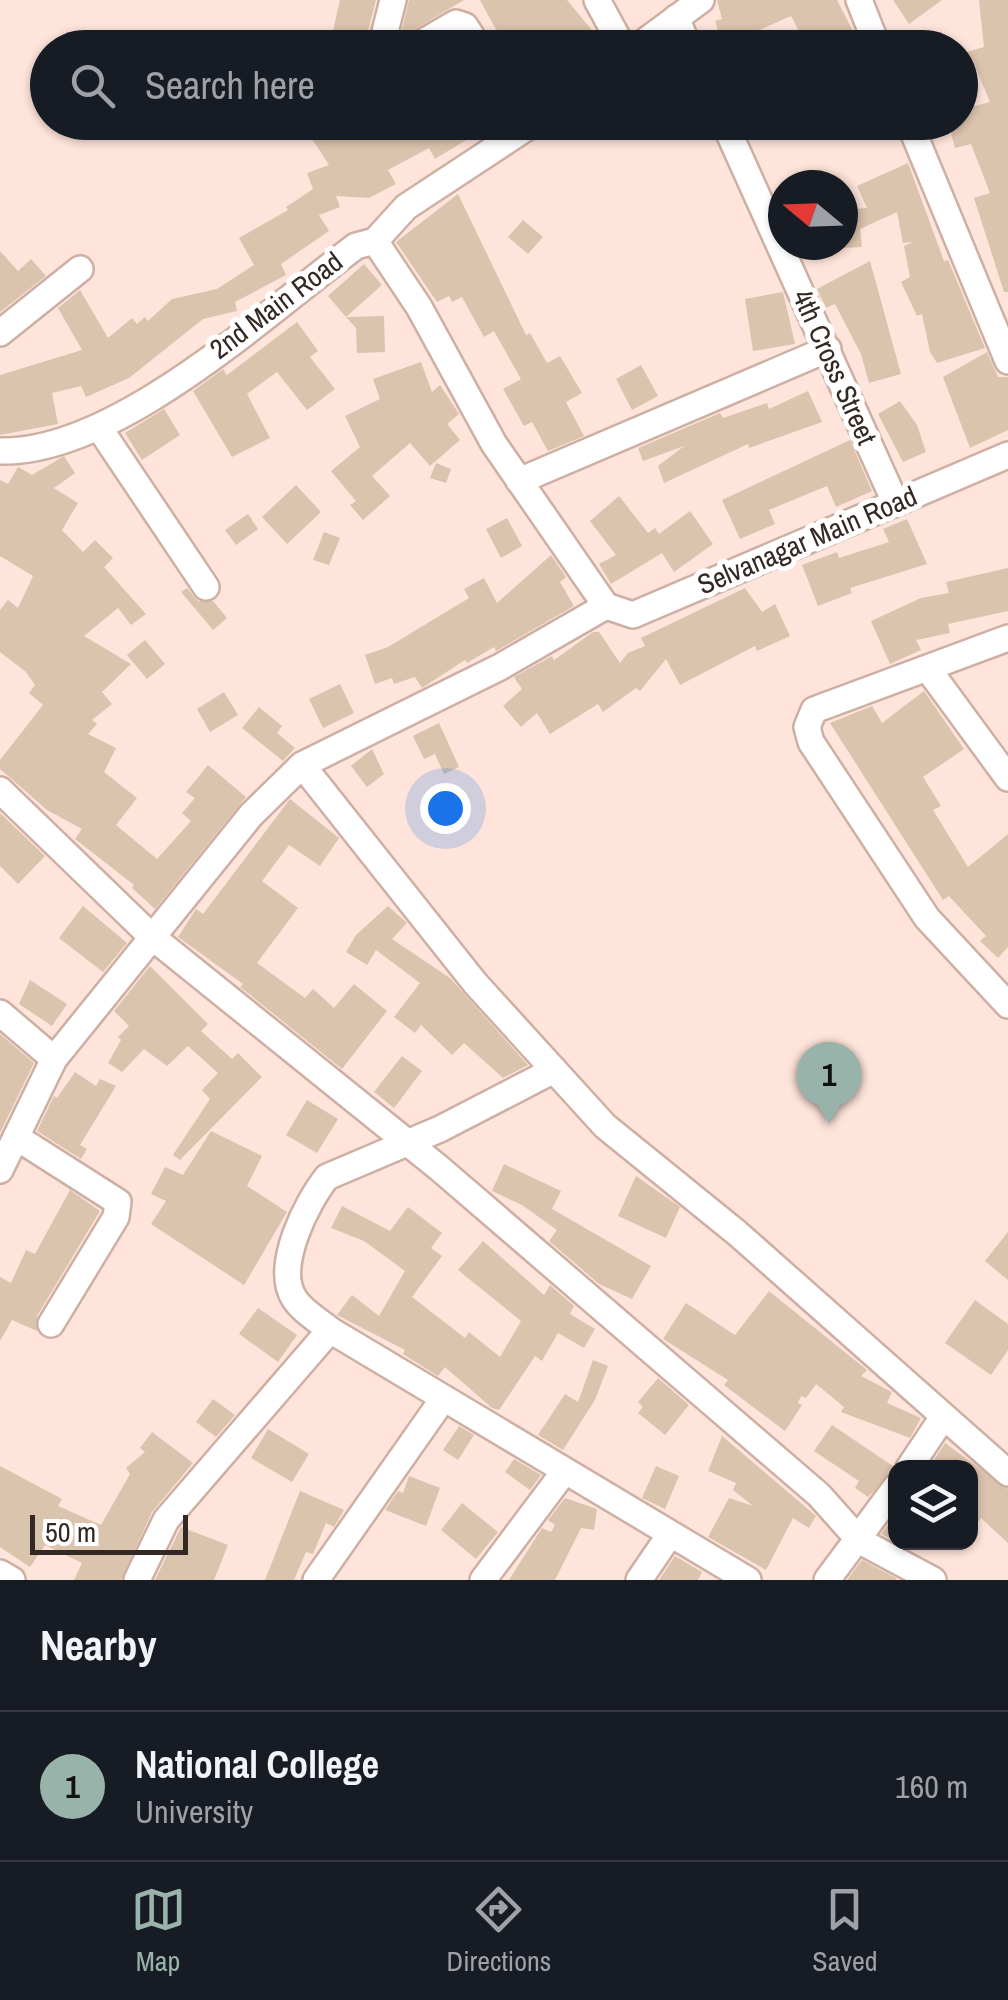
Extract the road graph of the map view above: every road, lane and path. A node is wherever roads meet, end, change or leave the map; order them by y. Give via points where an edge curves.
1 (393, 0) edge
2 (598, 0) edge
3 (701, 0) edge
4 (858, 0) edge
5 (676, 18) junction
6 (386, 30) edge
7 (444, 30) edge
8 (468, 30) edge
9 (613, 30) edge
10 (660, 30) edge
11 (681, 30) edge
12 (870, 30) edge
13 (504, 140) edge
14 (732, 140) edge
15 (916, 140) edge
16 (375, 241) junction
17 (80, 269) dead end
18 (0, 333) edge
19 (828, 349) junction
20 (1008, 361) edge
21 (100, 429) junction
22 (0, 451) edge
23 (1008, 455) edge
24 (519, 481) junction
25 (894, 502) junction
26 (206, 587) dead end
27 (606, 606) junction
28 (1008, 638) edge
29 (928, 669) junction
30 (302, 765) junction
31 (1008, 778) edge
32 (0, 790) edge
33 (151, 936) junction
34 (1008, 1005) edge
35 (0, 1013) edge
36 (54, 1059) junction
37 (554, 1070) junction
38 (16, 1137) junction
39 (404, 1142) junction
40 (0, 1170) edge
41 (52, 1324) dead end
42 (330, 1330) junction
43 (443, 1399) junction
44 (942, 1417) junction
45 (914, 1460) edge
46 (564, 1472) junction
47 (1008, 1473) edge
48 (888, 1499) edge
49 (669, 1536) junction
50 (860, 1540) junction
51 (0, 1573) edge
52 (926, 1578) edge
53 (12, 1580) edge
54 (137, 1580) edge
55 (316, 1580) edge
56 (483, 1580) edge
57 (638, 1580) edge
58 (748, 1580) edge
59 (828, 1580) edge

1 - 6 street
2 - 9 street
3 - 5 street
4 - 12 street
5 - 10 street
5 - 11 street
7 - 8 street via 456,23
13 - 16 street, 2nd Main Road via 406,208
14 - 19 street, 4th Cross Street
15 - 20 street
16 - 21 street, 2nd Main Road via 356,246 161,392
16 - 24 street
17 - 18 street
19 - 24 street
19 - 25 street, 4th Cross Street
21 - 22 street, 2nd Main Road via 40,450
21 - 26 street
23 - 25 street, Selvanagar Main Road
24 - 27 street
25 - 27 street, Selvanagar Main Road via 633,615
27 - 30 street
28 - 29 street
29 - 31 street
29 - 34 street via 814,710 810,742 927,918
30 - 33 street via 251,815
30 - 37 street via 475,983
32 - 33 street
33 - 36 street
33 - 39 street
35 - 36 street
36 - 38 street
37 - 39 street
37 - 44 street via 605,1126
38 - 40 street
38 - 41 street via 118,1202 116,1217
39 - 42 street via 327,1177 315,1192 288,1264 289,1284 294,1300
39 - 50 street via 820,1495
42 - 43 street
42 - 54 street via 166,1520
43 - 46 street
43 - 55 street
44 - 45 street
44 - 47 street
46 - 49 street
46 - 56 street
48 - 50 street
49 - 57 street
49 - 58 street
50 - 52 street
50 - 59 street
51 - 53 street

